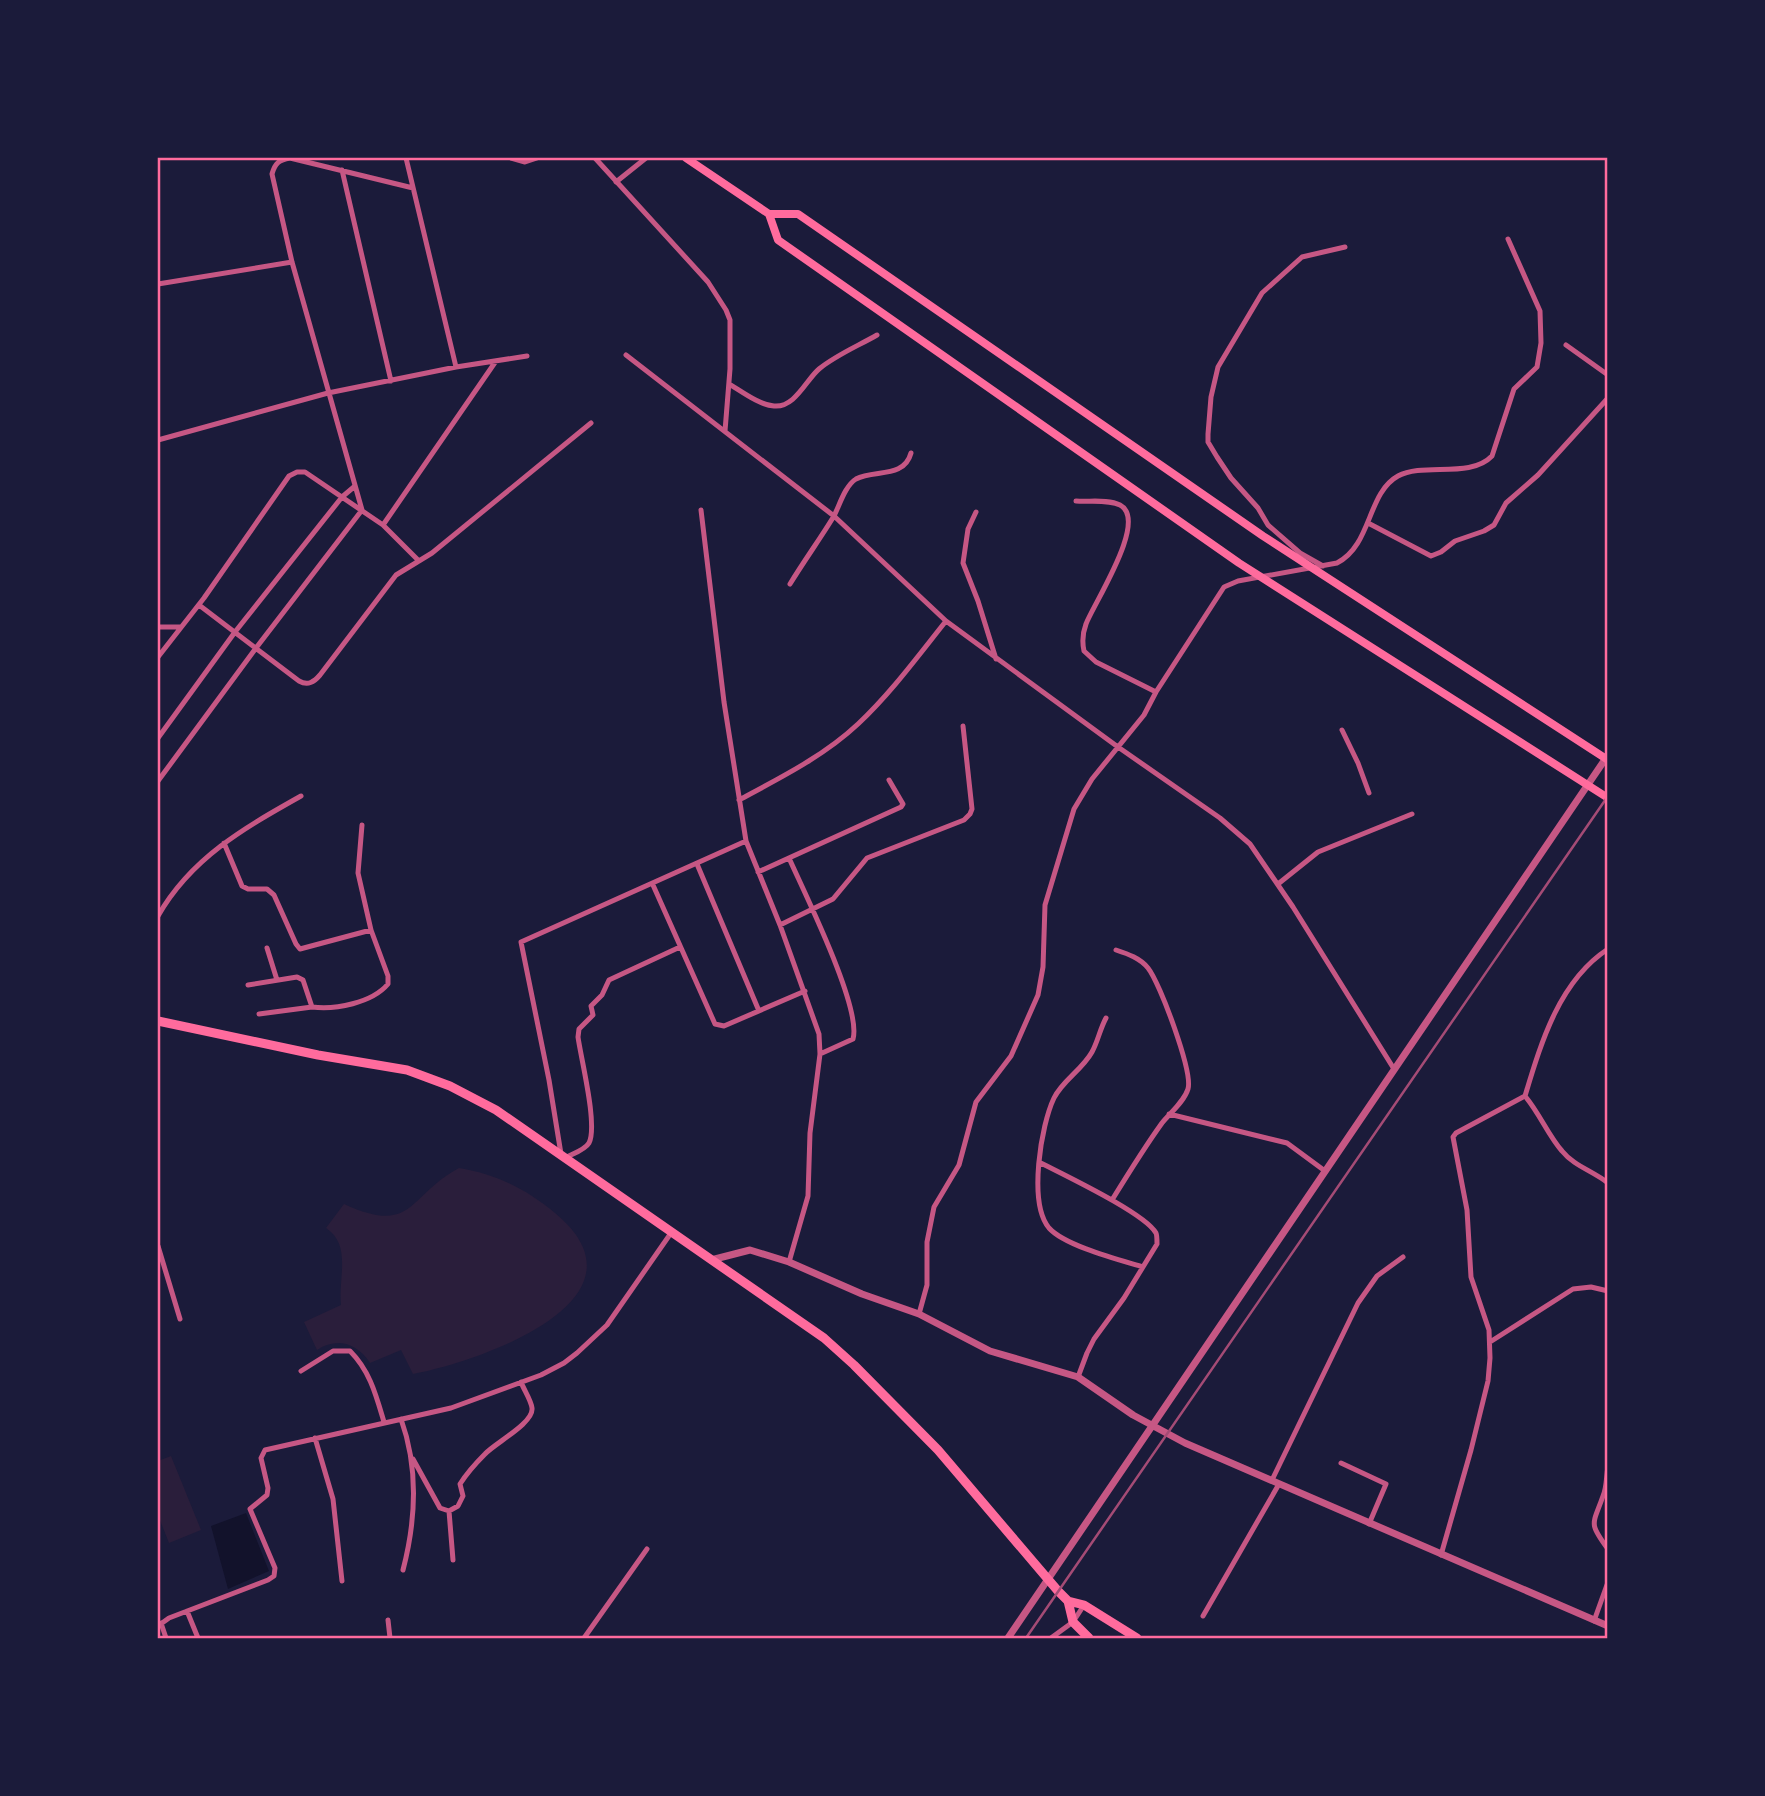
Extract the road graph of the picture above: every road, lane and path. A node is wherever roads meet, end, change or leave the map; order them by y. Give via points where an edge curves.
1 (407, 158) edge
2 (511, 158) edge
3 (537, 158) edge
4 (594, 158) edge
5 (646, 158) edge
6 (687, 158) edge
7 (342, 170) junction
8 (616, 182) junction
9 (413, 188) junction
10 (769, 214) junction
11 (1508, 239) dead end
12 (1345, 247) dead end
13 (292, 262) junction
14 (158, 284) edge
15 (877, 335) dead end
16 (1566, 345) dead end
17 (626, 355) dead end
18 (527, 356) dead end
19 (496, 361) junction
20 (456, 367) junction
21 (1608, 375) edge
22 (391, 381) junction
23 (729, 384) junction
24 (328, 394) junction
25 (1608, 398) edge
26 (591, 424) dead end
27 (725, 432) junction
28 (158, 440) edge
29 (911, 453) dead end
30 (355, 486) junction
31 (342, 497) junction
32 (1076, 502) dead end
33 (362, 510) junction
34 (701, 510) dead end
35 (976, 512) dead end
36 (834, 516) junction
37 (1368, 523) junction
38 (383, 526) junction
39 (419, 561) junction
40 (1323, 566) junction
41 (790, 584) dead end
42 (199, 605) junction
43 (946, 621) junction
44 (158, 627) edge
45 (181, 627) junction
46 (235, 632) junction
47 (256, 648) junction
48 (158, 657) edge
49 (996, 659) junction
50 (1156, 692) junction
51 (962, 726) dead end
52 (1342, 730) dead end
53 (158, 738) edge
54 (1118, 747) junction
55 (1608, 755) edge
56 (1608, 760) edge
57 (889, 780) dead end
58 (158, 781) edge
59 (1369, 793) dead end
60 (301, 796) dead end
61 (1608, 798) edge
62 (739, 800) junction
63 (1412, 814) dead end
64 (362, 825) dead end
65 (746, 841) junction
66 (224, 843) junction
67 (789, 858) junction
68 (697, 864) junction
69 (758, 872) junction
70 (1278, 884) junction
71 (653, 885) junction
72 (812, 911) junction
73 (158, 916) edge
74 (780, 925) junction
75 (371, 930) junction
76 (680, 947) junction
77 (267, 948) dead end
78 (1608, 949) edge
79 (1116, 950) dead end
80 (277, 980) junction
81 (248, 985) dead end
82 (805, 991) junction
83 (312, 1007) junction
84 (759, 1011) junction
85 (259, 1014) dead end
86 (1106, 1018) dead end
87 (158, 1021) edge
88 (820, 1054) junction
89 (1394, 1069) junction
90 (1525, 1096) junction
91 (1170, 1114) junction
92 (563, 1157) junction
93 (1039, 1162) junction
94 (1325, 1171) junction
95 (1608, 1183) edge
96 (1112, 1200) junction
97 (671, 1233) junction
98 (158, 1246) edge
99 (1403, 1257) dead end
100 (711, 1261) junction
101 (789, 1262) junction
102 (1143, 1267) junction
103 (1608, 1291) edge
104 (919, 1314) junction
105 (180, 1319) dead end
106 (1490, 1342) junction
107 (301, 1371) dead end
108 (1078, 1377) junction
109 (521, 1382) junction
110 (401, 1419) junction
111 (384, 1422) junction
112 (1152, 1425) junction
113 (315, 1438) junction
114 (413, 1459) junction
115 (1341, 1463) dead end
116 (1608, 1467) edge
117 (1276, 1482) junction
118 (449, 1511) junction
119 (1369, 1524) junction
120 (647, 1549) dead end
121 (1608, 1549) edge
122 (1440, 1555) junction
123 (453, 1560) dead end
124 (403, 1570) dead end
125 (1048, 1578) junction
126 (342, 1581) dead end
127 (1608, 1582) edge
128 (1068, 1601) junction
129 (1084, 1605) junction
130 (187, 1611) junction
131 (1203, 1616) dead end
132 (388, 1620) dead end
133 (1594, 1621) junction
134 (1073, 1622) junction
135 (159, 1625) edge
136 (1608, 1626) edge
137 (166, 1639) edge
138 (198, 1639) edge
139 (390, 1639) edge
140 (584, 1639) edge
141 (1008, 1639) edge
142 (1051, 1639) edge
143 (1089, 1639) edge
144 (1137, 1639) edge

1 - 9 street
2 - 3 street via 525,162
4 - 8 street
5 - 8 street
6 - 10 main road
7 - 9 street
7 - 13 street via 290,158 275,164 272,174
7 - 22 street
8 - 23 street via 708,282 726,310 730,320
9 - 20 street
10 - 56 main road via 799,215 1263,536
10 - 61 main road via 778,240 1239,563
11 - 37 street via 1540,311 1537,367 1514,389 1486,462 1401,474 1382,495
12 - 40 street via 1302,257 1262,293 1218,367 1208,434 1212,450 1268,525
13 - 14 street
13 - 24 street
15 - 23 street via 817,370 785,404 764,403
16 - 21 street
17 - 27 street
18 - 19 street
19 - 20 street
19 - 38 street
20 - 22 street
22 - 24 street
23 - 27 street
24 - 28 street
24 - 30 street
25 - 37 street via 1506,503 1489,529 1431,556
26 - 39 street
27 - 36 street
29 - 36 street via 903,466 892,472 856,480
30 - 31 street
30 - 33 street
31 - 33 street
31 - 42 street via 305,472 289,476
31 - 46 street
32 - 50 street via 1116,504 1129,517 1127,537 1085,627 1084,651 1096,662
33 - 38 street
33 - 47 street
34 - 62 street
35 - 49 street via 968,529 963,563
36 - 41 street
36 - 43 street
37 - 40 street via 1351,554
38 - 39 street
39 - 47 street via 396,575 311,683 299,681
40 - 50 street via 1224,587
42 - 45 street
42 - 46 street
43 - 49 street
43 - 62 street via 856,726 815,757
44 - 45 street
45 - 48 street
46 - 47 street
46 - 53 street
47 - 58 street
49 - 54 street
50 - 54 street
51 - 72 street via 970,814 867,858 833,899
52 - 59 street
54 - 70 street via 1237,832
54 - 104 street via 1074,809 1045,905 1038,995 1011,1056 975,1101 959,1165 934,1207 927,1242 927,1285
55 - 89 street
57 - 67 street via 901,807
60 - 66 street
62 - 65 street
63 - 70 street via 1318,852
64 - 75 street via 358,873
65 - 68 street
65 - 69 street
66 - 73 street via 172,891
66 - 75 street via 242,886 267,889 274,895 300,949
67 - 69 street
67 - 72 street
68 - 71 street
68 - 84 street
69 - 74 street
70 - 89 street
71 - 76 street
71 - 92 street via 521,942
72 - 74 street
72 - 88 street via 840,975 855,1036
74 - 82 street
75 - 83 street via 388,985 362,1000
76 - 84 street via 715,1024 723,1026
76 - 92 street via 609,980 591,1006 593,1014 579,1029 578,1037 592,1115 589,1142
77 - 80 street
78 - 90 street via 1592,960 1566,992
79 - 91 street via 1143,962 1153,976 1187,1069 1187,1092
80 - 81 street
80 - 83 street via 303,980
82 - 84 street
82 - 88 street via 819,1034
83 - 85 street
86 - 93 street via 1091,1053 1054,1098
87 - 92 main road via 407,1070 496,1110
88 - 101 street via 808,1196
89 - 94 street
90 - 95 street via 1562,1151
90 - 106 street via 1453,1138 1467,1210 1471,1277
91 - 94 street via 1287,1143
91 - 96 street
92 - 97 main road
93 - 96 street
93 - 102 street via 1040,1202 1044,1220 1054,1233
94 - 112 street
96 - 102 street via 1155,1232 1157,1244
97 - 100 main road
97 - 109 street via 591,1341 564,1363
98 - 105 street
99 - 117 street via 1377,1276 1358,1303
100 - 101 street via 750,1250
100 - 125 main road via 824,1338 854,1365 938,1450
101 - 104 street
102 - 108 street via 1090,1346
103 - 106 street via 1573,1289
104 - 108 street via 990,1351
106 - 122 street via 1488,1381
107 - 111 street via 333,1351 350,1351 366,1369
108 - 112 street
109 - 110 street via 451,1408
109 - 118 street via 532,1409 530,1417 469,1472 460,1484 462,1501
110 - 111 street
110 - 114 street
111 - 113 street
112 - 117 street
112 - 125 street
113 - 126 street via 333,1499
113 - 130 street via 262,1453 267,1495 250,1509 275,1568 274,1576
114 - 118 street via 440,1508
114 - 124 street via 414,1516
115 - 119 street via 1386,1484
116 - 121 street via 1605,1493 1593,1517 1598,1536
117 - 119 street
117 - 131 street
118 - 123 street
119 - 122 street
120 - 140 street
122 - 133 street
125 - 128 main road
125 - 141 street
127 - 133 street
128 - 129 main road
128 - 134 main road
129 - 134 street
129 - 144 main road
130 - 135 street
130 - 138 street
132 - 139 street
133 - 136 street
134 - 142 street
134 - 143 main road
135 - 137 street

